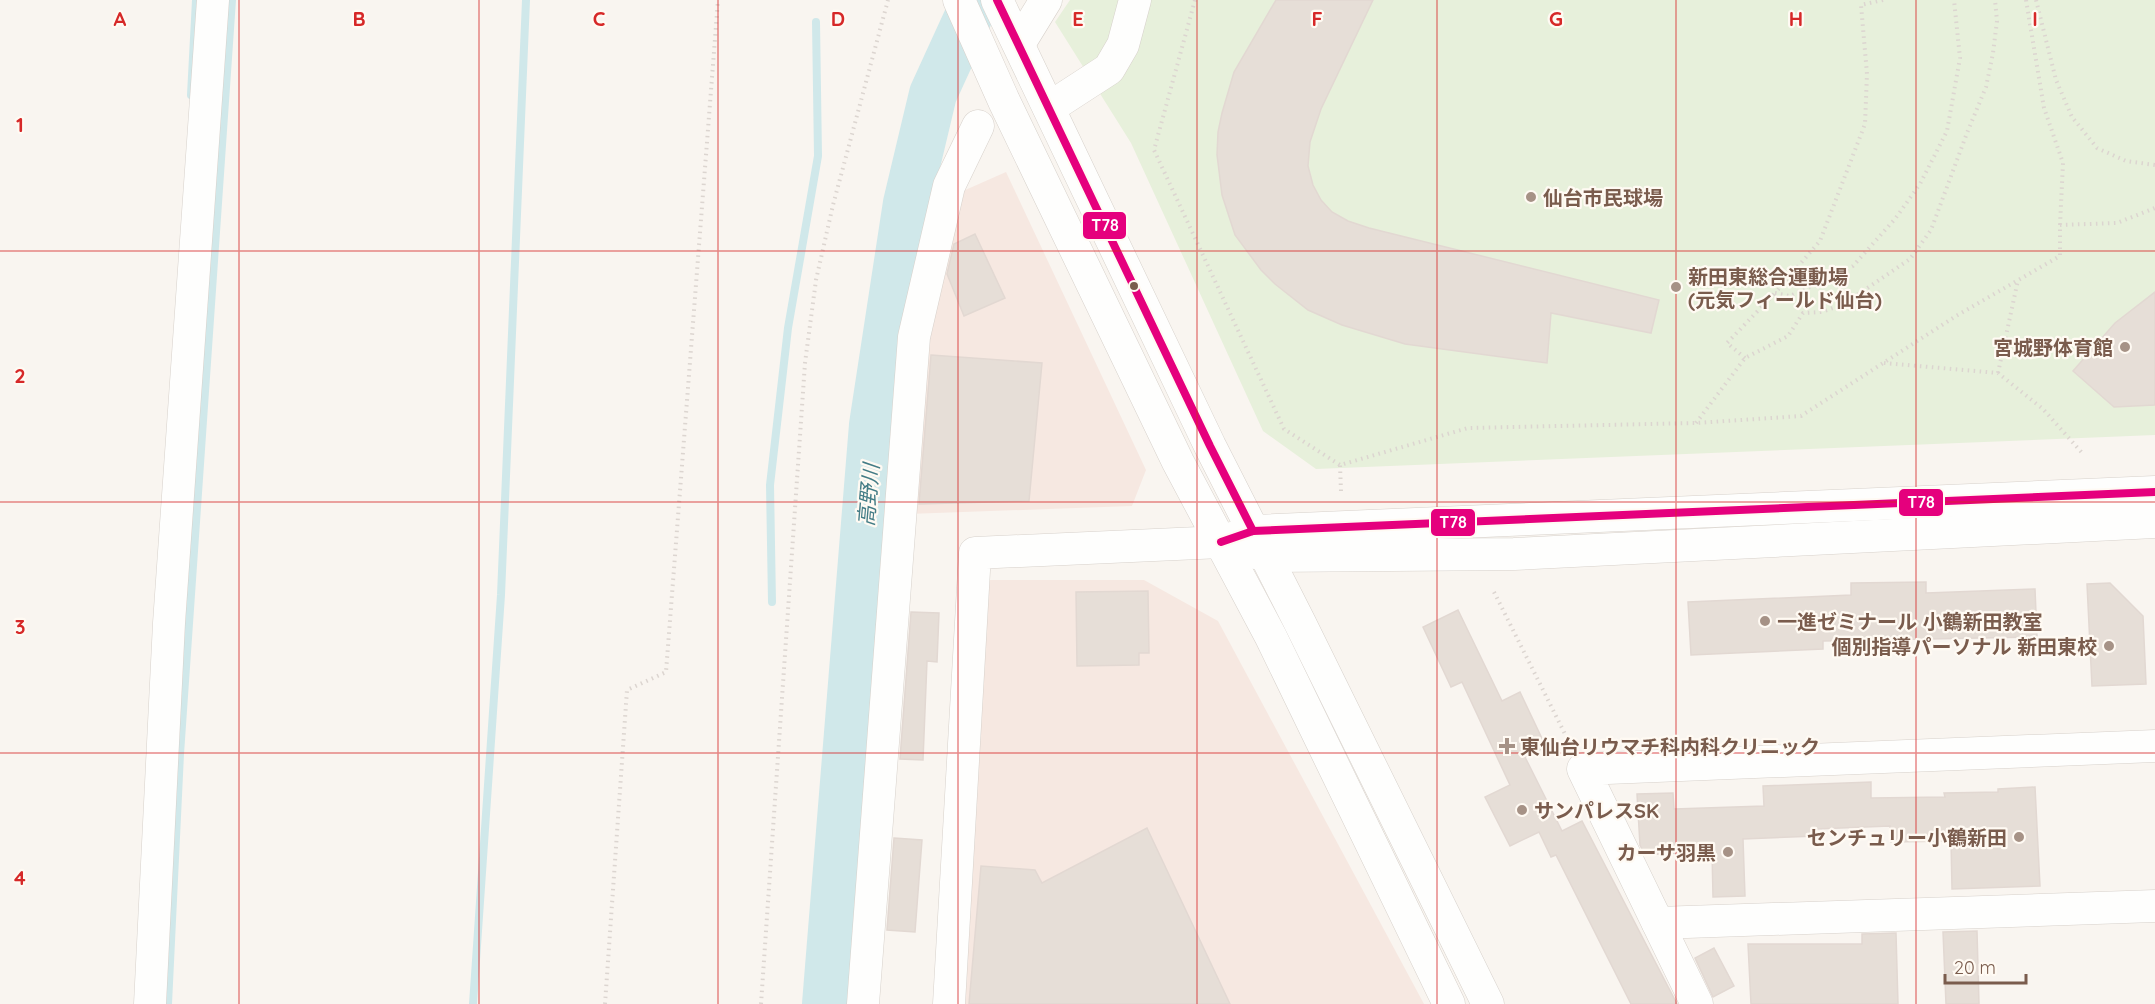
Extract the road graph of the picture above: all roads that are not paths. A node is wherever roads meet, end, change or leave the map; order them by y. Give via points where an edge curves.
1 (213, 0) edge
2 (959, 0) edge
3 (1046, 0) edge
4 (1135, 0) edge
5 (999, 4) edge
6 (1019, 44) junction
7 (1049, 108) junction
8 (978, 126) dead end
9 (2155, 492) edge
10 (2155, 522) edge
11 (1221, 542) junction
12 (1260, 544) junction
13 (2155, 746) edge
14 (2155, 906) edge
15 (1658, 924) junction
16 (150, 1004) edge
17 (863, 1004) edge
18 (949, 1004) edge
19 (1449, 1004) edge
20 (1488, 1004) edge
21 (1697, 1004) edge

1 - 16 street via 169,623
2 - 11 street via 1178,462
3 - 6 street
4 - 7 street via 1124,45 1109,69
5 - 6 street
6 - 7 street
7 - 12 street
8 - 17 street via 949,186 914,338
9 - 12 street
10 - 12 street via 1514,554
11 - 12 street
11 - 18 street via 975,553
11 - 19 street
12 - 20 street
13 - 15 street via 1583,769
14 - 15 street
15 - 21 street

